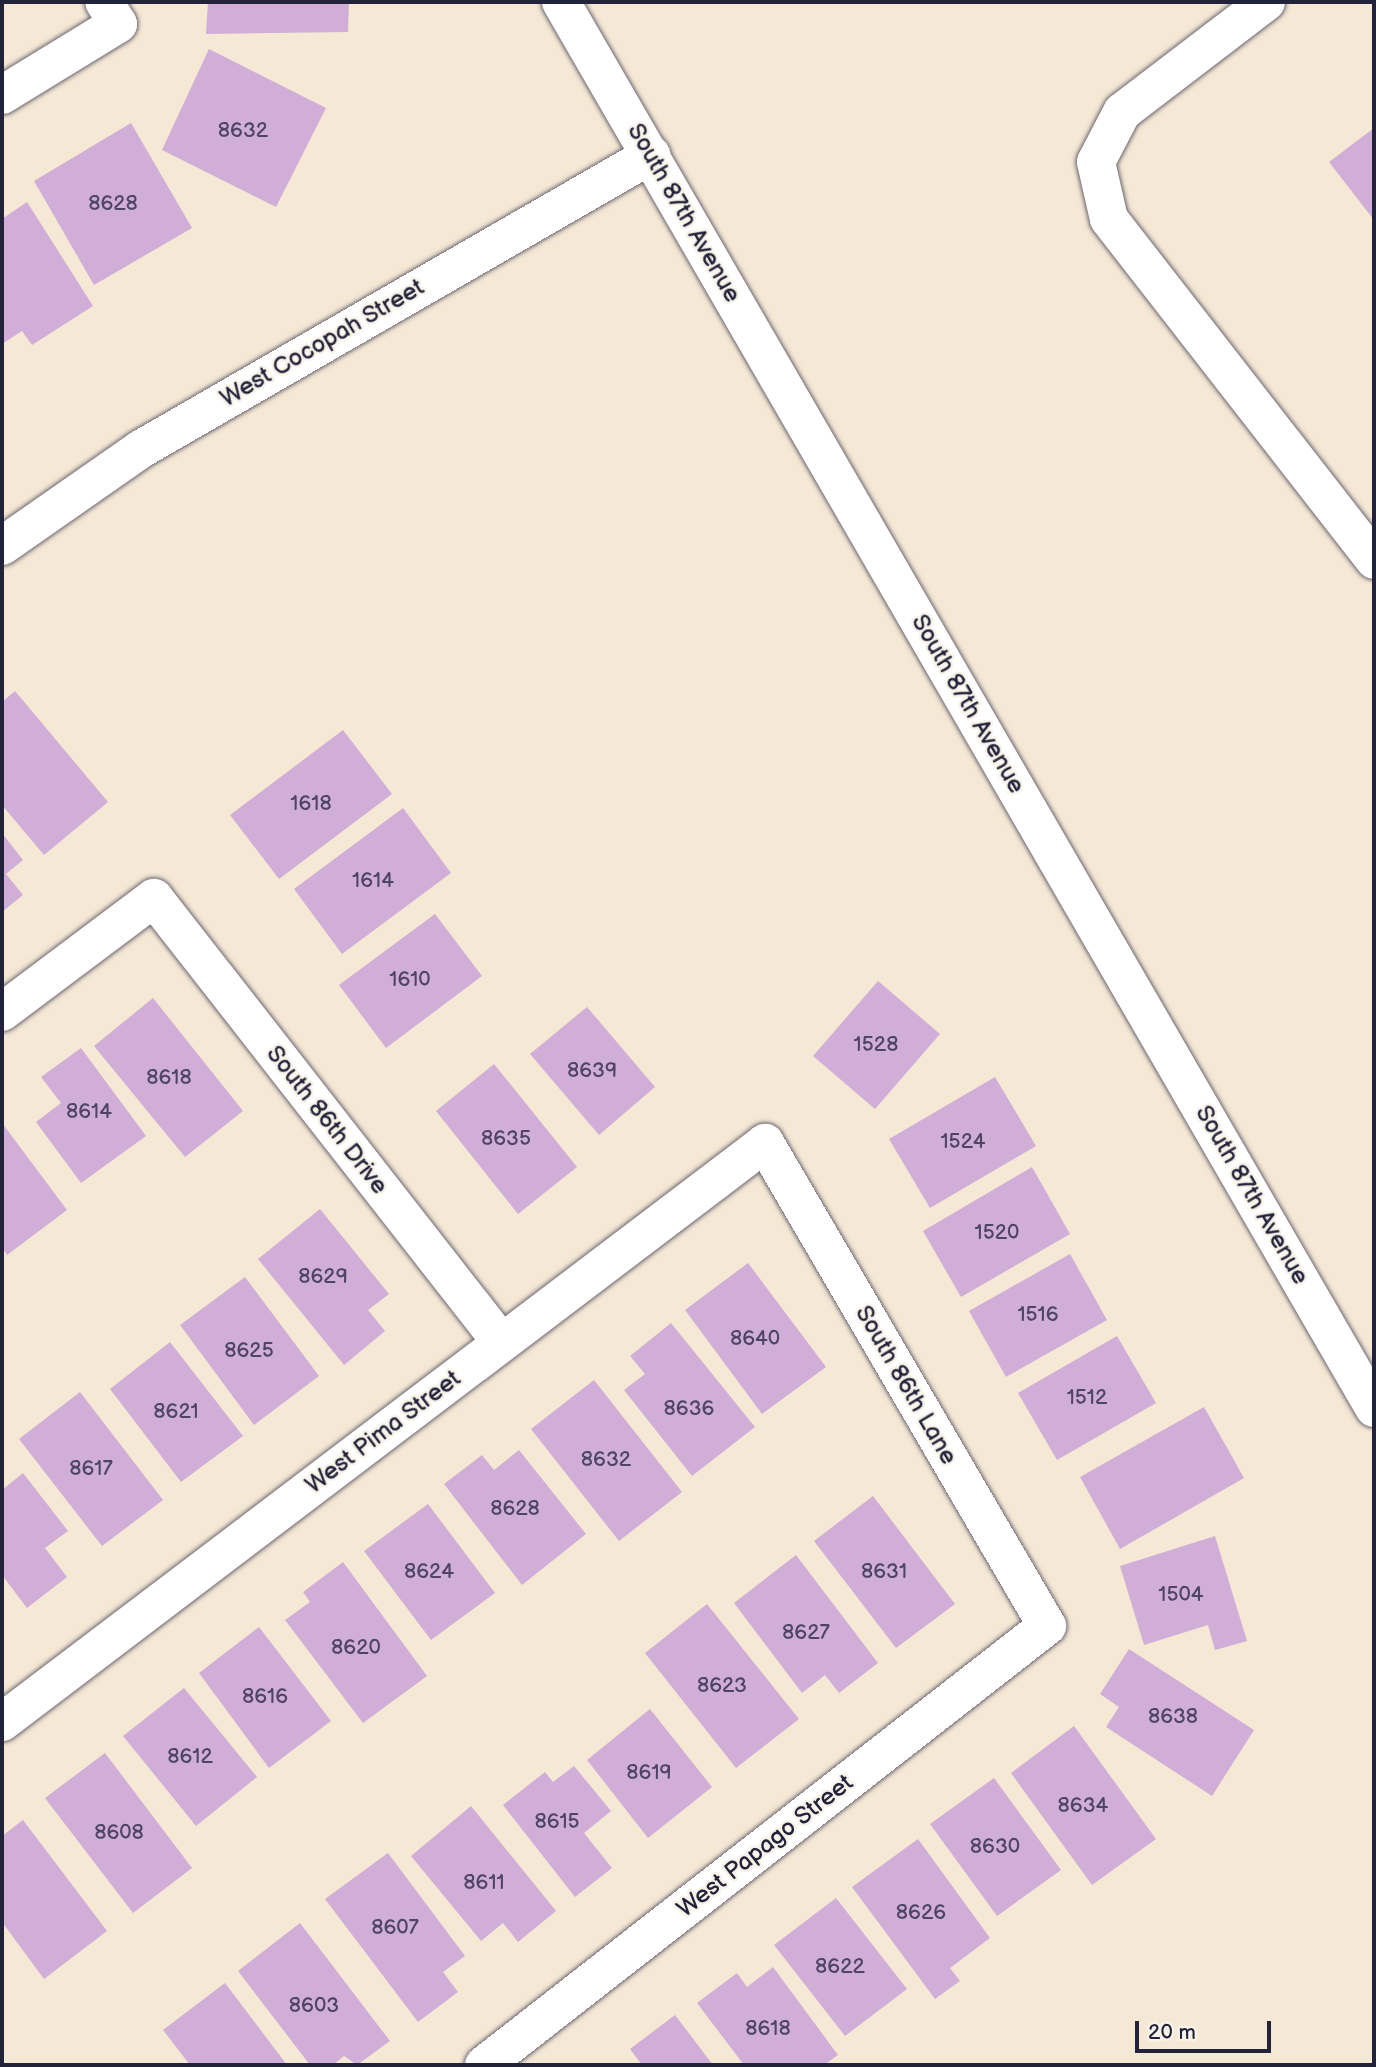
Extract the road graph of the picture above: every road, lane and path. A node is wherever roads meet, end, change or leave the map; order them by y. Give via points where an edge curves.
1 (561, 2) edge
2 (1266, 2) edge
3 (111, 13) edge
4 (2, 95) edge
5 (651, 155) junction
6 (2, 547) edge
7 (1374, 560) edge
8 (2, 1012) edge
9 (765, 1143) joint
10 (501, 1342) junction
11 (1374, 1408) edge
12 (1047, 1626) joint
13 (2, 1722) edge
14 (484, 2065) edge

1 - 5 street, South 87th Avenue
2 - 7 street via 1122,112 1096,162 1110,219
3 - 4 street
5 - 6 street, West Cocopah Street via 141,449
5 - 11 street, South 87th Avenue
8 - 10 street, South 86th Drive via 154,898
9 - 10 street, West Pima Street
9 - 12 street, South 86th Lane
10 - 13 street, West Pima Street
12 - 14 street, West Papago Street

